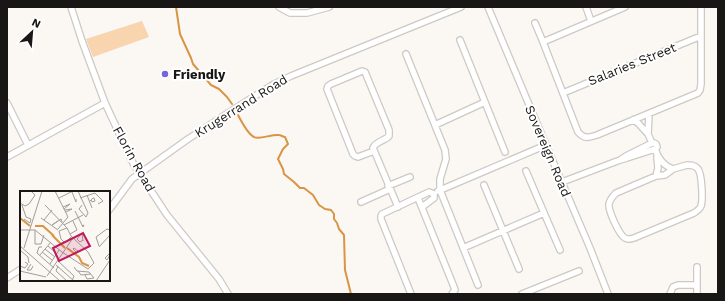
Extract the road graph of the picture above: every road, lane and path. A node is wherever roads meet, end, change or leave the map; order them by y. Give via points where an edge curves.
1 (71, 7) edge
2 (279, 7) edge
3 (330, 7) edge
4 (461, 7) edge
5 (488, 7) edge
6 (586, 7) edge
7 (625, 7) edge
8 (701, 7) edge
9 (591, 21) junction
10 (535, 23) dead end
11 (701, 36) junction
12 (460, 40) dead end
13 (543, 42) junction
14 (406, 54) dead end
15 (563, 93) junction
16 (485, 102) junction
17 (7, 103) edge
18 (105, 103) junction
19 (649, 114) junction
20 (633, 120) junction
21 (435, 125) junction
22 (648, 134) junction
23 (28, 145) junction
24 (546, 145) junction
25 (653, 146) junction
26 (374, 151) junction
27 (505, 152) dead end
28 (657, 155) junction
29 (7, 157) edge
30 (673, 170) junction
31 (526, 171) dead end
32 (140, 174) junction
33 (656, 176) junction
34 (410, 177) dead end
35 (562, 182) junction
36 (484, 185) dead end
37 (389, 188) junction
38 (440, 190) junction
39 (434, 194) junction
40 (418, 198) junction
41 (361, 202) dead end
42 (398, 207) junction
43 (422, 207) junction
44 (110, 209) edge
45 (544, 213) junction
46 (503, 231) junction
47 (463, 248) junction
48 (560, 250) dead end
49 (697, 267) dead end
50 (518, 269) dead end
51 (20, 270) edge
52 (579, 271) dead end
53 (7, 278) edge
54 (478, 285) dead end
55 (697, 285) junction
56 (532, 292) edge
57 (228, 294) edge
58 (411, 294) edge
59 (452, 294) edge
60 (522, 294) edge
61 (608, 294) edge
62 (670, 294) edge
63 (697, 294) edge

1 - 18 street, Florin Road
2 - 3 street via 290,13 307,14
4 - 32 street, Krugerrand Road via 274,84
5 - 24 street, Sovereign Road
6 - 9 street
7 - 9 street
8 - 11 street
9 - 13 street
10 - 13 street
11 - 15 street, Salaries Street
11 - 19 street via 701,84 698,93
12 - 16 street
13 - 15 street
14 - 21 street
15 - 20 street via 581,136 591,137
16 - 21 street
16 - 27 street
17 - 23 street
18 - 23 street
18 - 32 street, Florin Road
19 - 20 street
19 - 22 street
20 - 22 street
21 - 38 street via 446,155
22 - 25 street
23 - 29 street
24 - 35 street, Sovereign Road
24 - 38 street
25 - 28 street
25 - 35 street
26 - 26 street via 374,146 388,138 389,130 365,72 362,71 331,84 327,89 353,154 358,157
26 - 37 street
28 - 30 street
28 - 33 street
30 - 33 street via 665,175
30 - 33 street via 687,165 698,167 701,207 694,213 634,238 625,238 610,211 611,198 616,193
31 - 45 street
32 - 44 street, Krugerrand Road via 132,179
32 - 57 street, Florin Road via 167,215 219,279
34 - 37 street
35 - 61 street, Sovereign Road
36 - 46 street
37 - 41 street
37 - 42 street
38 - 39 street
38 - 47 street
39 - 40 street via 429,192
39 - 43 street via 434,198
40 - 42 street
40 - 43 street
42 - 58 street via 382,214 380,219
43 - 59 street via 454,287
45 - 46 street
45 - 48 street
46 - 47 street
46 - 50 street
47 - 54 street
49 - 55 street
51 - 53 street
52 - 56 street
55 - 62 street via 678,285 673,287
55 - 63 street
56 - 60 street

